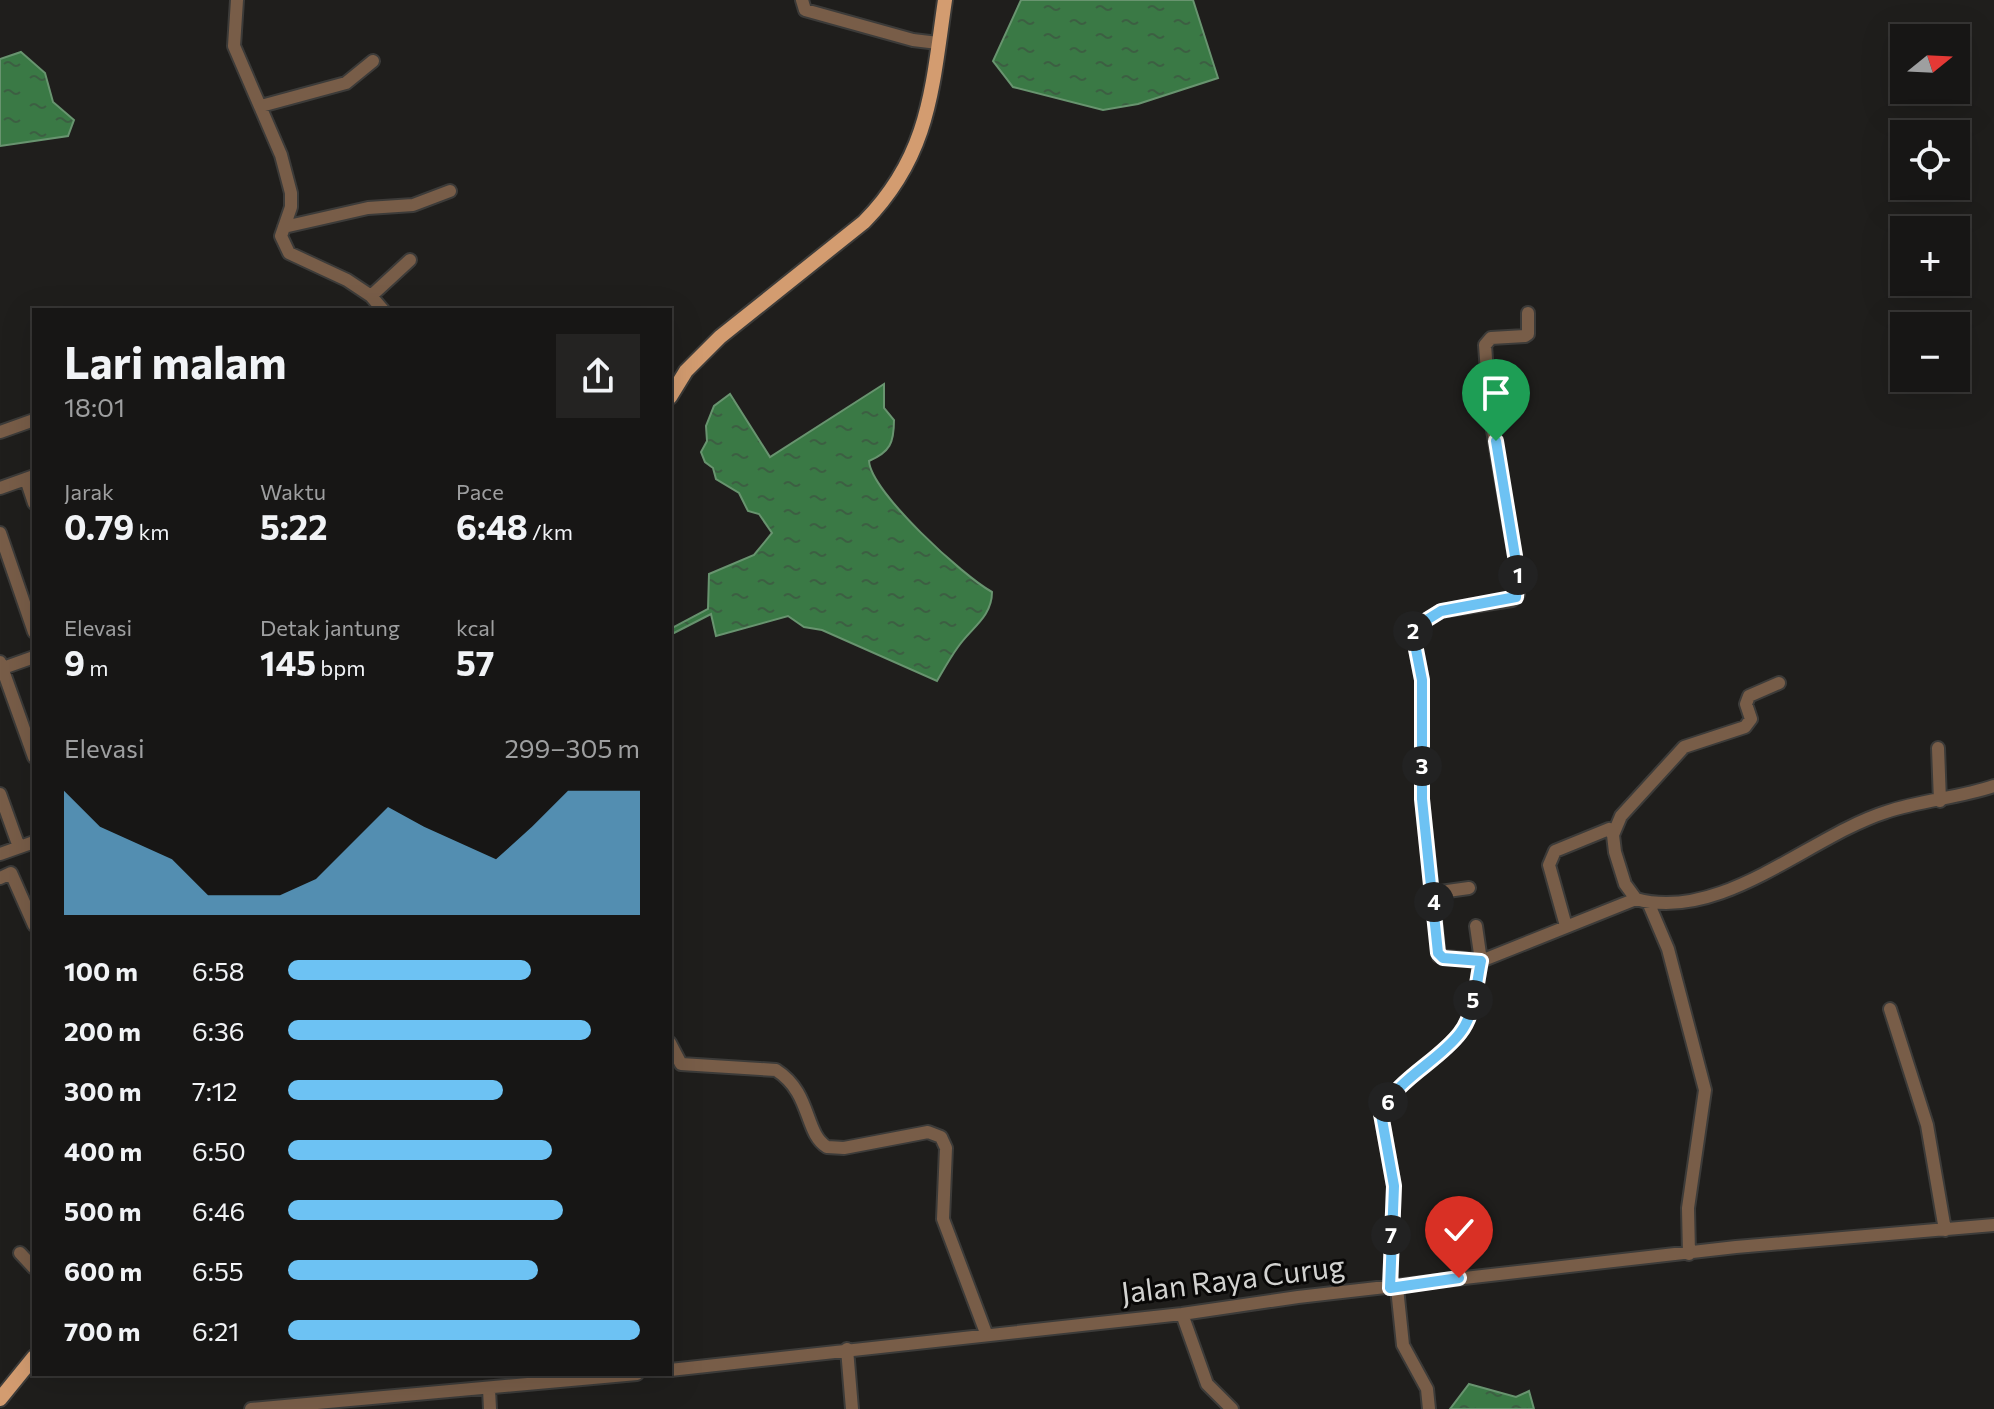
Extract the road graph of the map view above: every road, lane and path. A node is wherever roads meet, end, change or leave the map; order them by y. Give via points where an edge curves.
1 (237, 0) edge
2 (802, 0) edge
3 (945, 0) edge
4 (938, 43) junction
5 (373, 61) dead end
6 (261, 106) junction
7 (450, 191) dead end
8 (284, 227) junction
9 (410, 260) dead end
10 (371, 296) junction
11 (381, 308) edge
12 (1528, 313) dead end
13 (672, 394) edge
14 (32, 421) edge
15 (0, 432) edge
16 (30, 478) edge
17 (0, 488) edge
18 (0, 533) edge
19 (32, 626) edge
20 (32, 658) edge
21 (1, 667) edge
22 (1779, 683) dead end
23 (29, 727) edge
24 (1938, 748) dead end
25 (1994, 786) edge
26 (0, 794) edge
27 (1940, 801) junction
28 (1613, 835) junction
29 (32, 843) edge
30 (19, 847) junction
31 (0, 854) edge
32 (0, 878) edge
33 (1469, 888) dead end
34 (1433, 893) junction
35 (1642, 900) junction
36 (32, 920) edge
37 (1476, 926) dead end
38 (1566, 926) junction
39 (1481, 961) junction
40 (1890, 1009) dead end
41 (672, 1047) edge
42 (1994, 1225) edge
43 (1945, 1230) junction
44 (20, 1253) dead end
45 (1689, 1254) junction
46 (32, 1266) edge
47 (1393, 1288) junction
48 (1182, 1314) junction
49 (986, 1333) junction
50 (847, 1349) junction
51 (32, 1359) edge
52 (672, 1370) edge
53 (617, 1376) edge
54 (489, 1389) junction
55 (0, 1399) edge
56 (251, 1409) edge
57 (490, 1409) edge
58 (852, 1409) edge
59 (1232, 1409) edge
60 (1429, 1409) edge

1 - 6 street via 233,42
2 - 4 street via 805,10
3 - 4 main road
4 - 13 main road via 920,138 886,199 700,356
5 - 6 street via 346,83
6 - 8 street via 291,193
7 - 8 street via 413,205 368,208
8 - 10 street via 285,251
9 - 10 street
10 - 11 street
12 - 34 street via 1528,334 1491,338 1485,345 1488,402 1518,594 1512,600 1441,611 1412,629 1422,680 1422,799
14 - 15 street
16 - 17 street
18 - 19 street
20 - 21 street
21 - 23 street
22 - 28 street via 1749,696 1751,719 1745,727 1684,747 1621,816
24 - 27 street
25 - 27 street
26 - 30 street
27 - 35 street via 1886,812 1735,886 1687,900
28 - 35 street via 1625,884
28 - 38 street via 1609,829 1551,856
29 - 30 street
30 - 31 street
32 - 36 street via 11,873
33 - 34 street
34 - 39 street via 1439,956
35 - 38 street
35 - 45 street via 1668,949 1705,1090 1688,1208
37 - 39 street
38 - 39 street
39 - 47 street via 1470,1016 1460,1034 1395,1093 1381,1114 1394,1186
40 - 43 street via 1927,1125
41 - 49 street via 681,1064 776,1070 784,1075 804,1099 816,1136 827,1147 928,1132 941,1137 946,1148 943,1219
42 - 43 street, Jalan Raya Curug
43 - 45 street, Jalan Raya Curug
44 - 46 street
45 - 47 street, Jalan Raya Curug
47 - 48 street, Jalan Raya Curug
47 - 60 street via 1403,1345 1427,1389
48 - 49 street, Jalan Raya Curug
48 - 59 street via 1207,1384
49 - 50 street, Jalan Raya Curug
50 - 52 street, Jalan Raya Curug
50 - 58 street
51 - 55 main road
53 - 54 street
54 - 56 street
54 - 57 street

